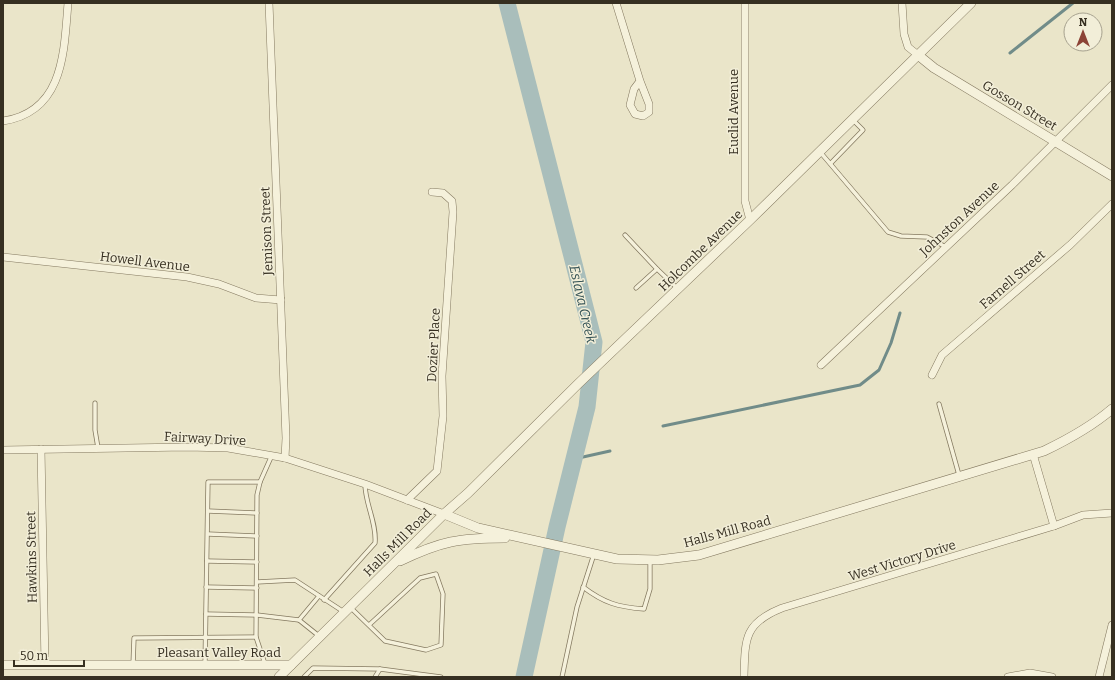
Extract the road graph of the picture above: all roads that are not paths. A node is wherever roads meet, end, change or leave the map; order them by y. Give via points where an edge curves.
1 (68, 3) edge
2 (269, 3) edge
3 (616, 3) edge
4 (745, 3) edge
5 (902, 3) edge
6 (971, 3) edge
7 (918, 54) junction
8 (640, 81) dead end
9 (1112, 85) edge
10 (852, 120) junction
11 (3, 121) edge
12 (1055, 142) junction
13 (820, 152) junction
14 (831, 163) junction
15 (1112, 176) edge
16 (432, 192) dead end
17 (1112, 204) edge
18 (750, 220) junction
19 (624, 235) dead end
20 (946, 247) junction
21 (3, 257) edge
22 (657, 269) junction
23 (636, 288) dead end
24 (678, 288) junction
25 (281, 300) junction
26 (820, 365) dead end
27 (932, 375) dead end
28 (95, 403) dead end
29 (939, 404) dead end
30 (1112, 410) edge
31 (98, 448) junction
32 (41, 449) junction
33 (3, 450) edge
34 (1033, 454) junction
35 (272, 455) junction
36 (285, 458) junction
37 (959, 476) junction
38 (260, 482) junction
39 (365, 484) junction
40 (407, 500) junction
41 (208, 511) junction
42 (257, 513) junction
43 (1112, 513) edge
44 (444, 514) junction
45 (1054, 526) junction
46 (208, 534) junction
47 (257, 536) junction
48 (524, 538) junction
49 (594, 554) junction
50 (650, 560) junction
51 (207, 561) junction
52 (256, 562) junction
53 (394, 564) junction
54 (256, 582) junction
55 (206, 587) junction
56 (583, 587) junction
57 (256, 588) junction
58 (318, 596) junction
59 (324, 600) junction
60 (347, 610) junction
61 (206, 614) junction
62 (256, 615) junction
63 (299, 620) junction
64 (369, 625) junction
65 (1112, 625) edge
66 (205, 637) junction
67 (256, 637) junction
68 (320, 637) junction
69 (3, 665) edge
70 (45, 665) junction
71 (133, 665) junction
72 (205, 665) junction
73 (291, 665) junction
74 (266, 666) junction
75 (380, 669) junction
76 (279, 677) edge
77 (304, 677) edge
78 (375, 677) edge
79 (441, 677) edge
80 (562, 677) edge
81 (744, 677) edge
82 (1008, 677) edge
83 (1052, 677) edge
84 (1099, 677) edge

1 - 11 street via 65,48 55,85 32,112
2 - 25 street, Jemison Street
3 - 8 street
4 - 18 street, Euclid Avenue via 745,201
5 - 7 street via 904,34 908,47
6 - 7 street, Holcombe Avenue
7 - 10 street, Holcombe Avenue
7 - 12 street, Gosson Street via 934,68
9 - 12 street, Johnston Avenue
10 - 13 street, Holcombe Avenue
10 - 14 lane via 864,130
12 - 15 street, Gosson Street
12 - 20 street, Johnston Avenue
13 - 14 lane
13 - 18 street, Holcombe Avenue
14 - 20 lane via 888,232 901,236 927,237
16 - 40 street, Dozier Place via 443,193 452,201 453,212 442,376 443,416 437,471
17 - 27 street, Farnell Street via 1070,245 942,355
18 - 24 street, Holcombe Avenue
19 - 22 lane
20 - 26 street, Johnston Avenue
21 - 25 street, Howell Avenue via 187,277 219,284 256,298
22 - 23 lane
22 - 24 lane
24 - 44 street, Holcombe Avenue via 468,494
25 - 36 street, Jemison Street
28 - 31 lane
29 - 37 lane
30 - 34 street, Halls Mill Road via 1092,426 1067,440
31 - 32 street, Fairway Drive
31 - 35 street, Fairway Drive via 228,448
32 - 33 street, Fairway Drive
32 - 70 street, Hawkins Street
34 - 37 street, Halls Mill Road
34 - 45 street
35 - 36 street, Fairway Drive
35 - 38 lane
36 - 39 street, Fairway Drive
37 - 50 street, Halls Mill Road via 699,555
38 - 41 lane via 208,482
38 - 42 lane
39 - 40 street, Fairway Drive
39 - 59 lane via 365,498 376,533 375,543
40 - 44 street, Fairway Drive
41 - 42 lane
41 - 46 lane
42 - 47 lane
43 - 45 street, West Victory Drive via 1083,515
44 - 48 street, Halls Mill Road via 478,528
44 - 53 street, Halls Mill Road
45 - 81 street, West Victory Drive via 765,615 756,622 747,639
46 - 47 lane
46 - 51 lane
47 - 52 lane
48 - 49 street, Halls Mill Road
48 - 53 street via 452,540
49 - 50 street, Halls Mill Road via 617,559
49 - 56 lane
50 - 56 lane via 650,589 644,609 616,606 598,599
51 - 52 lane
51 - 55 lane
52 - 54 lane
53 - 60 street, Halls Mill Road
54 - 57 lane
54 - 58 lane via 295,580
55 - 57 lane
55 - 61 lane
56 - 80 lane
57 - 62 lane
58 - 59 lane
58 - 63 lane
59 - 60 lane
60 - 64 lane
60 - 68 street, Halls Mill Road
61 - 62 lane
61 - 66 lane
62 - 63 lane
62 - 67 lane
63 - 68 lane
64 - 64 lane via 420,578 436,574 442,594 440,645 426,650 385,641
65 - 84 street
66 - 67 lane
66 - 71 lane via 134,638
66 - 72 lane
67 - 74 lane
68 - 73 street, Halls Mill Road
69 - 70 street, Pleasant Valley Road
70 - 71 street, Pleasant Valley Road
71 - 72 street, Pleasant Valley Road
72 - 74 street, Pleasant Valley Road
73 - 74 street, Pleasant Valley Road
73 - 76 street, Halls Mill Road
75 - 77 lane via 313,668
75 - 78 lane
75 - 79 lane
82 - 83 street via 1030,673

